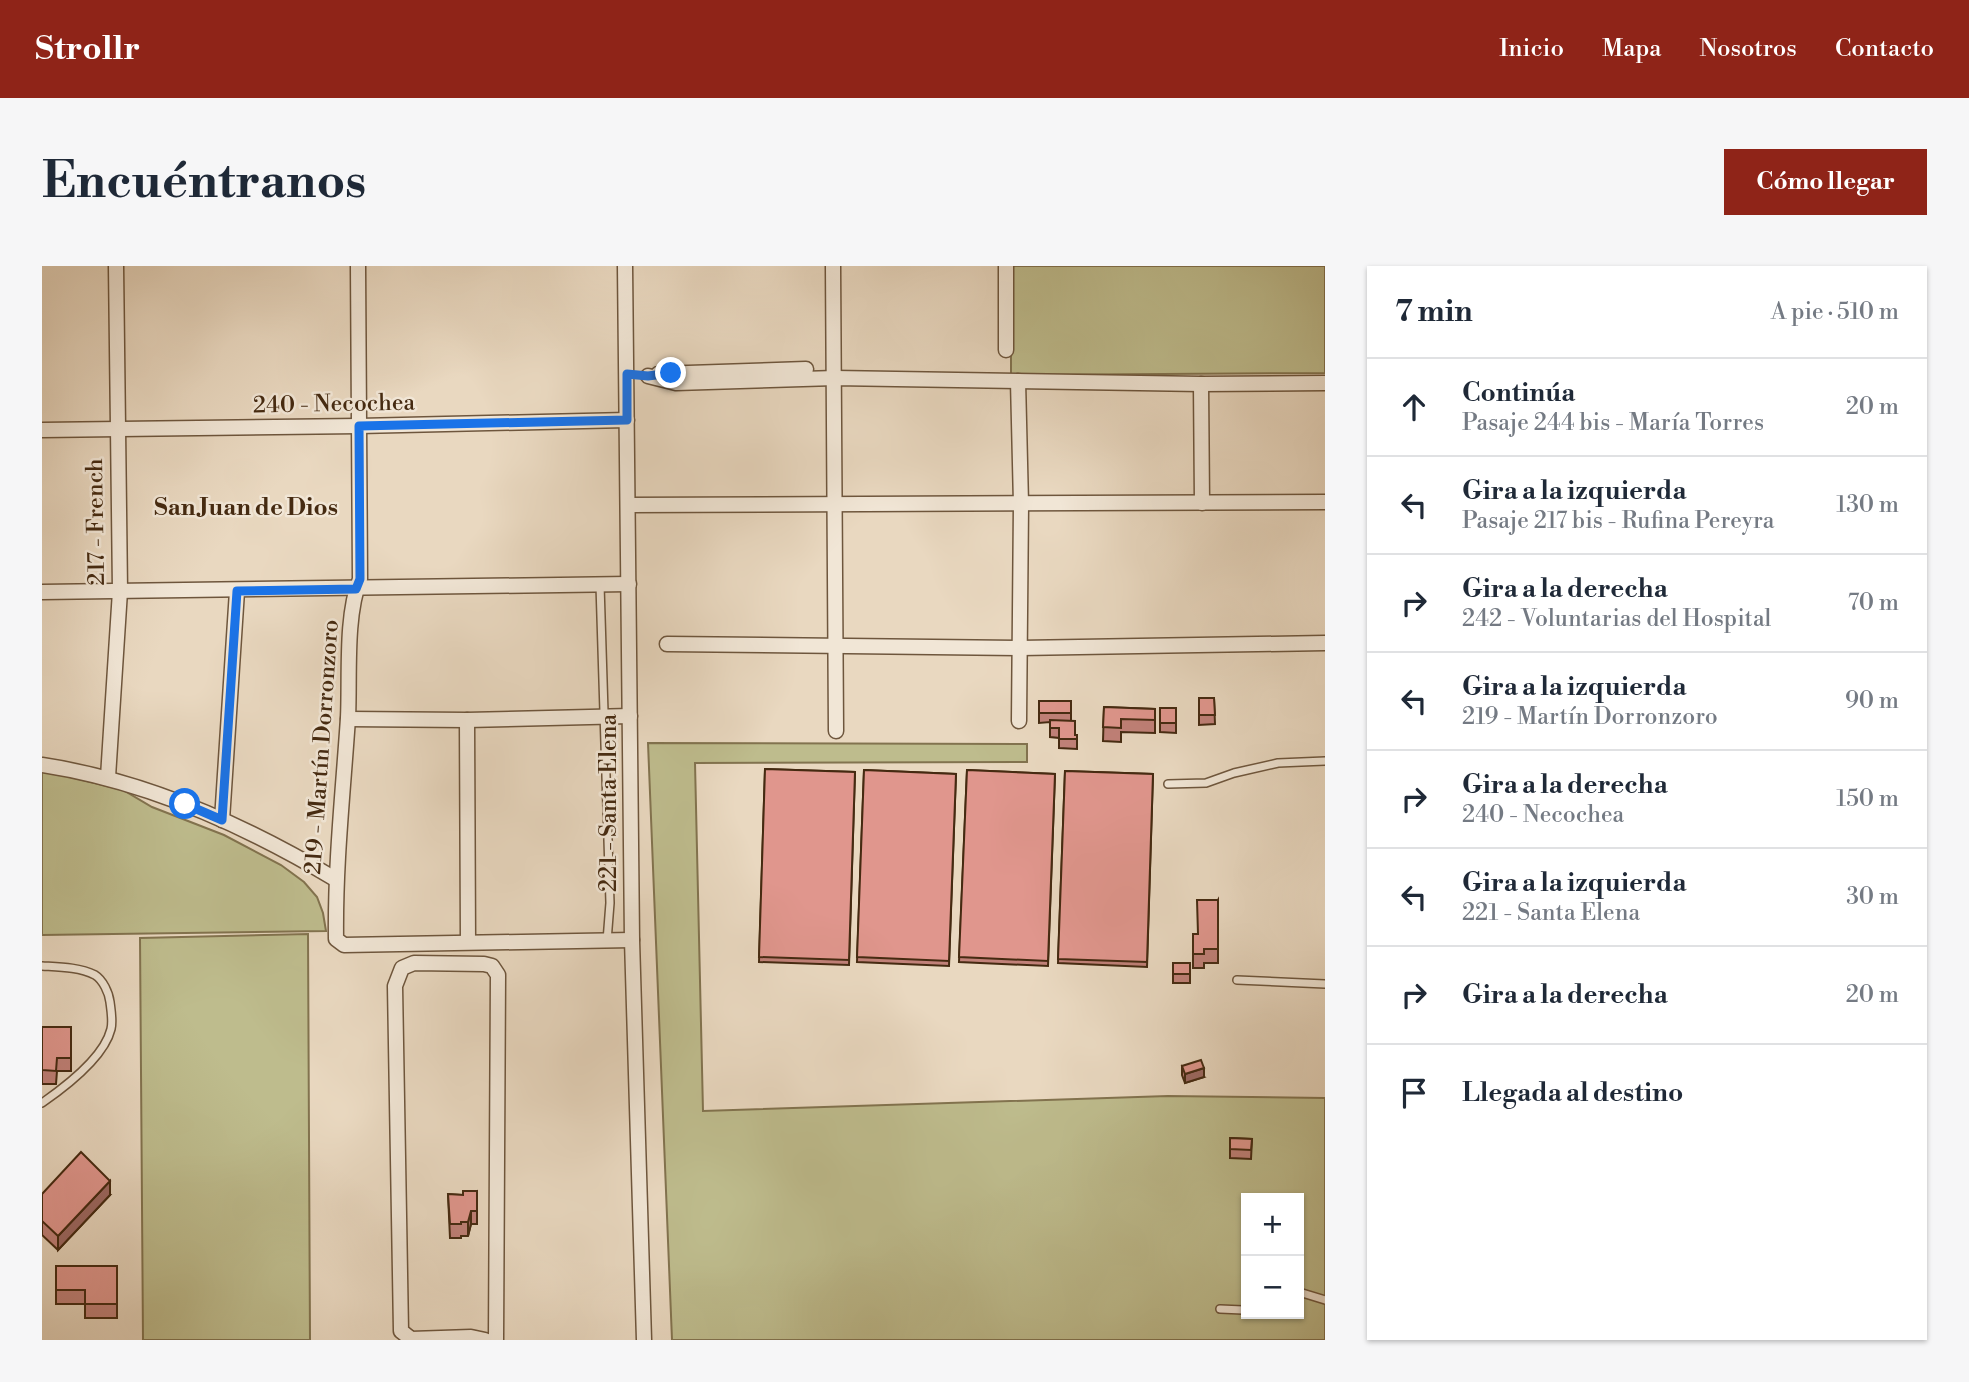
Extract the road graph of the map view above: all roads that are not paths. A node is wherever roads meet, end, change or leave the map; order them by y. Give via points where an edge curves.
1 (116, 266) edge
2 (358, 266) edge
3 (625, 266) edge
4 (833, 266) edge
5 (1006, 266) edge
6 (1006, 350) dead end
7 (627, 374) junction
8 (835, 374) junction
9 (1018, 381) junction
10 (1325, 383) edge
11 (1201, 384) junction
12 (627, 420) junction
13 (359, 426) junction
14 (116, 428) junction
15 (42, 430) edge
16 (1325, 502) edge
17 (1202, 503) junction
18 (1021, 504) junction
19 (629, 505) junction
20 (836, 505) junction
21 (600, 584) junction
22 (629, 584) junction
23 (356, 589) junction
24 (120, 591) junction
25 (237, 591) junction
26 (42, 592) edge
27 (1325, 643) edge
28 (667, 645) dead end
29 (836, 646) junction
30 (1020, 648) junction
31 (604, 716) junction
32 (630, 716) junction
33 (348, 719) junction
34 (467, 720) junction
35 (1019, 721) dead end
36 (836, 731) dead end
37 (1325, 761) edge
38 (42, 765) edge
39 (108, 777) junction
40 (1168, 784) dead end
41 (222, 820) junction
42 (335, 879) junction
43 (632, 940) junction
44 (607, 941) junction
45 (468, 942) junction
46 (42, 966) edge
47 (1237, 980) dead end
48 (1325, 984) edge
49 (42, 1103) edge
50 (1304, 1294) edge
51 (1325, 1300) edge
52 (1241, 1308) edge
53 (1220, 1309) dead end
54 (485, 1340) edge
55 (496, 1340) edge
56 (644, 1340) edge

1 - 14 street, 217 - French
2 - 13 street, 219 - Martín Dorronzoro
3 - 7 street, 221 - Santa Elena
4 - 8 street
5 - 6 street
7 - 8 street via 676,383
7 - 12 street, 221 - Santa Elena
8 - 9 street
8 - 20 street
9 - 11 street
9 - 18 street
10 - 11 street
11 - 17 street
12 - 13 street, 240 - Necochea
12 - 19 street, 221 - Santa Elena
13 - 14 street, 240 - Necochea
13 - 23 street, 219 - Martín Dorronzoro via 360,579
14 - 15 street, 240 - Necochea
14 - 24 street, 217 - French
16 - 17 street
17 - 18 street
18 - 20 street
18 - 30 street
19 - 20 street
19 - 22 street, 221 - Santa Elena
20 - 29 street
21 - 22 street
21 - 23 street
21 - 31 lane, 221 - Santa Elena
22 - 32 street, 221 - Santa Elena
23 - 25 street
23 - 33 street, 219 - Martín Dorronzoro
24 - 25 street
24 - 26 street
24 - 39 street, 217 - French
25 - 41 street
27 - 30 street
28 - 29 street
29 - 30 street
29 - 36 street
30 - 35 street
31 - 32 street
31 - 34 street
31 - 44 lane, 221 - Santa Elena via 610,903
32 - 43 street, 221 - Santa Elena
33 - 34 street
33 - 42 street, 219 - Martín Dorronzoro
34 - 45 street
37 - 40 lane via 1278,762 1206,783
38 - 39 street
39 - 41 street
41 - 42 street
42 - 45 street, 219 - Martín Dorronzoro via 336,939 344,945
43 - 44 street
43 - 56 street, 221 - Santa Elena
44 - 45 street
46 - 49 lane via 74,968 97,976 109,993 111,1030 85,1068
47 - 48 lane
50 - 51 lane
52 - 53 lane
54 - 55 street via 411,1339 401,1331 395,986 402,968 414,964 484,964 498,975

